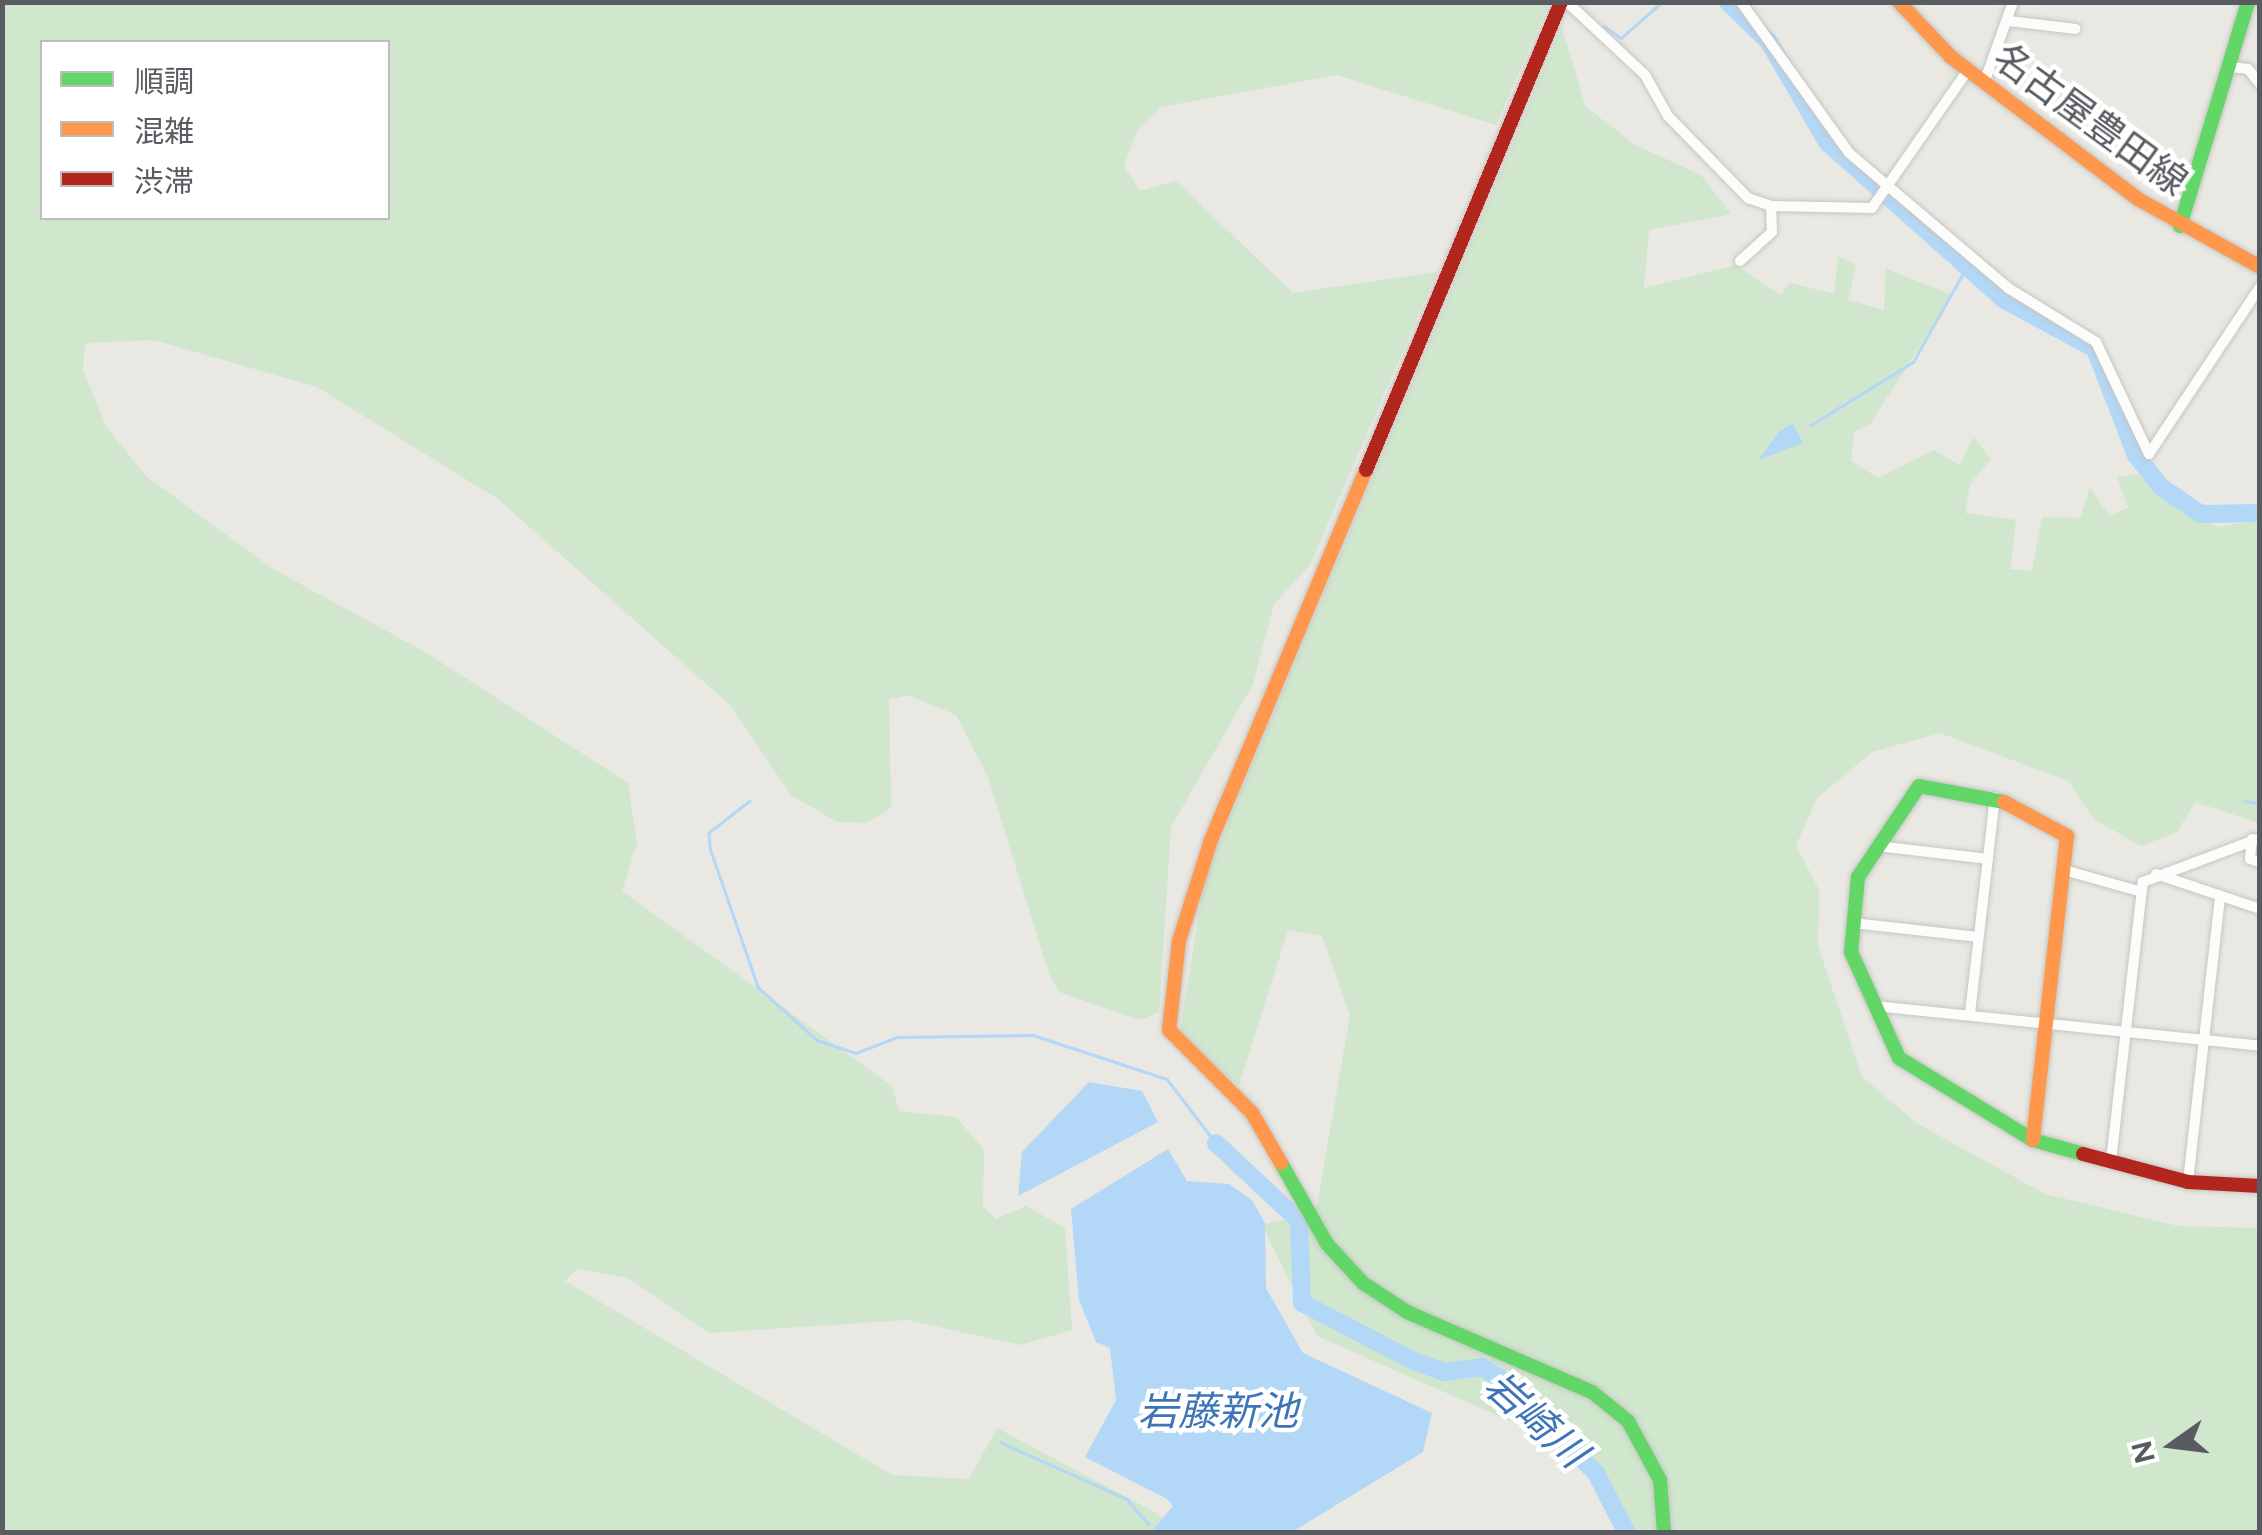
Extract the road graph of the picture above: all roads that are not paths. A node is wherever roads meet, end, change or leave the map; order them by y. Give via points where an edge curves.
1 (1564, 2) edge
2 (1741, 2) edge
3 (1899, 2) edge
4 (2014, 2) edge
5 (2248, 2) edge
6 (2009, 21) junction
7 (2076, 29) dead end
8 (2230, 67) junction
9 (1968, 70) junction
10 (1984, 83) junction
11 (2260, 84) edge
12 (1890, 188) junction
13 (1771, 206) junction
14 (2180, 226) junction
15 (1740, 261) dead end
16 (2260, 267) edge
17 (2260, 287) edge
18 (1995, 797) junction
19 (2256, 838) edge
20 (1876, 846) junction
21 (1988, 859) junction
22 (2260, 862) edge
23 (2064, 870) junction
24 (2155, 874) junction
25 (2142, 892) junction
26 (2220, 896) junction
27 (2260, 909) edge
28 (1853, 923) junction
29 (1978, 937) junction
30 (1875, 1006) junction
31 (1970, 1012) junction
32 (2046, 1022) junction
33 (2126, 1031) junction
34 (2203, 1040) junction
35 (2260, 1046) edge
36 (2033, 1140) junction
37 (2111, 1161) junction
38 (2188, 1182) junction
39 (2260, 1186) edge
40 (1664, 1532) edge

1 - 13 street via 1645,75 1668,116 1748,198
1 - 40 street via 1210,840 1180,941 1169,1030 1252,1112 1327,1244 1364,1283 1407,1312 1600,1396 1628,1420 1660,1480
2 - 12 street via 1772,34 1826,128
3 - 9 street, 名古屋豊田線
4 - 6 street
5 - 8 street
6 - 7 street
6 - 10 street
8 - 11 street
8 - 14 street
9 - 10 street, 名古屋豊田線
9 - 12 street
10 - 14 street, 名古屋豊田線
12 - 13 street via 1878,202
12 - 17 street via 2008,288 2096,342 2149,454
13 - 15 street via 1772,232
14 - 16 street, 名古屋豊田線
18 - 20 street via 1919,786
18 - 21 street
18 - 23 street via 2064,830
19 - 22 street via 2250,859
19 - 24 street
20 - 21 street
20 - 28 street via 1858,877
21 - 29 street
23 - 25 street
23 - 32 street
24 - 25 street
24 - 26 street
25 - 33 street
26 - 27 street
26 - 34 street
28 - 29 street
28 - 30 street via 1852,952
29 - 31 street
30 - 31 street
30 - 36 street via 1899,1058
31 - 32 street
32 - 33 street
32 - 36 street
33 - 34 street
33 - 37 street
34 - 35 street
34 - 38 street
36 - 37 street
37 - 38 street
38 - 39 street

